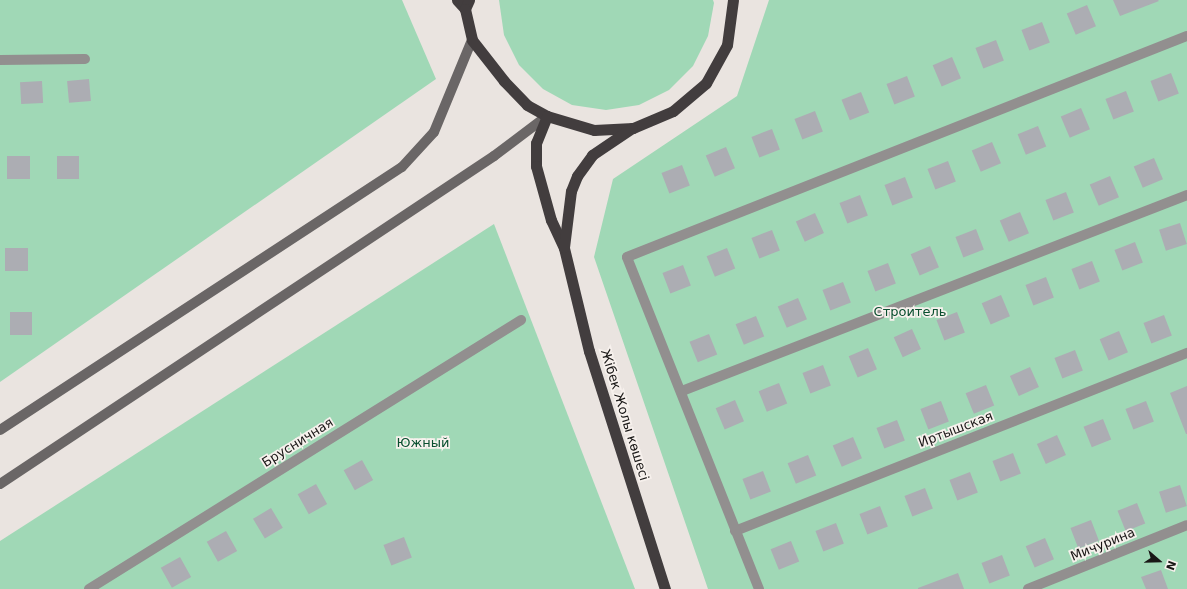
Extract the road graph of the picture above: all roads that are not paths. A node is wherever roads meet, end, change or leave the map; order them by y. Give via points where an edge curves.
1 (456, 0) edge
2 (733, 0) edge
3 (467, 5) edge
4 (1187, 36) edge
5 (472, 40) junction
6 (85, 59) dead end
7 (0, 60) edge
8 (547, 116) junction
9 (633, 128) junction
10 (1187, 195) edge
11 (564, 248) junction
12 (521, 320) dead end
13 (1187, 353) edge
14 (682, 392) junction
15 (0, 430) edge
16 (0, 484) edge
17 (1187, 525) edge
18 (735, 530) junction
19 (89, 589) edge
20 (665, 589) edge
21 (759, 589) edge
22 (1028, 589) edge

1 - 3 highway
2 - 9 highway via 727,45 706,83 673,111
3 - 5 highway
4 - 14 street via 627,257
5 - 8 highway via 504,81 527,105
5 - 15 main road via 434,132 402,167
6 - 7 street
8 - 9 highway via 594,130
8 - 11 highway, Жібек Жолы көшесі via 536,143 536,166 551,220
8 - 16 main road via 494,156
9 - 11 highway, Жібек Жолы көшесі via 592,155 577,176 571,191
10 - 14 street
11 - 20 highway, Жібек Жолы көшесі via 589,351
12 - 19 street, Брусничная
13 - 18 street, Иртышская
14 - 18 street
17 - 22 street, Мичурина
18 - 21 street

